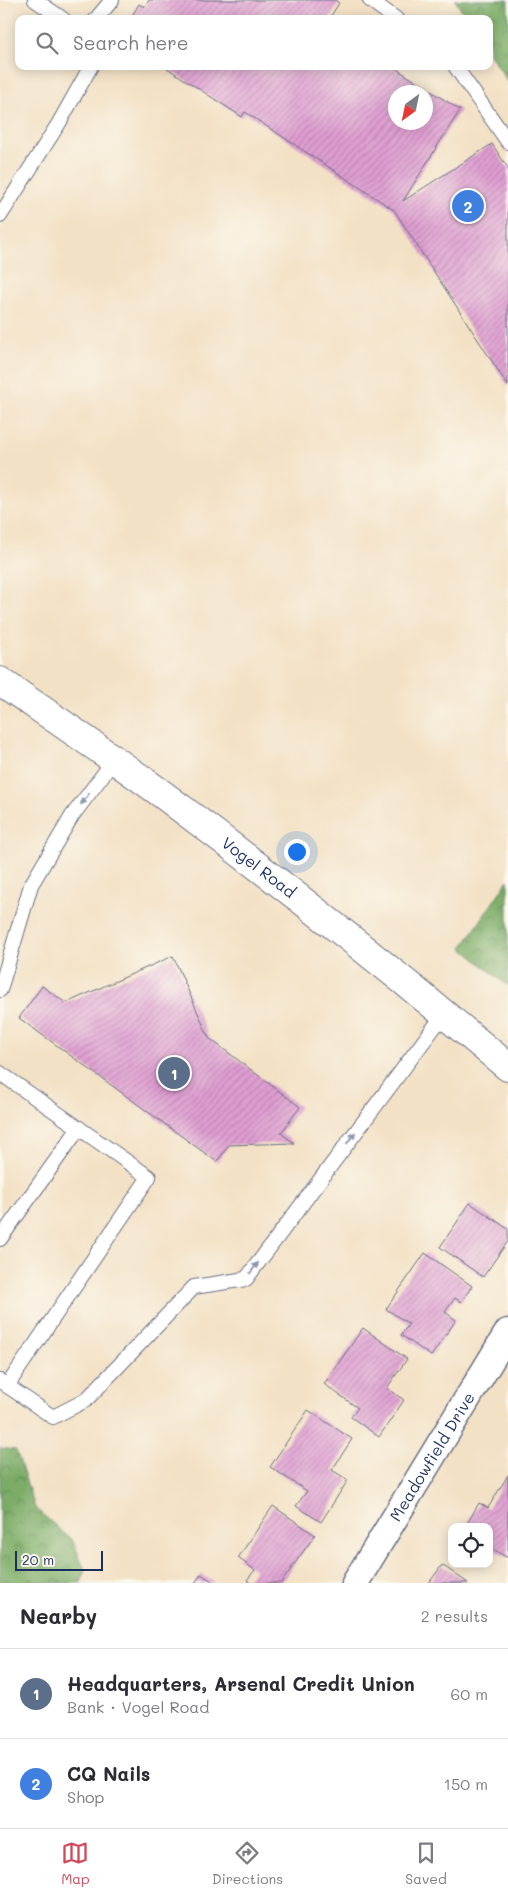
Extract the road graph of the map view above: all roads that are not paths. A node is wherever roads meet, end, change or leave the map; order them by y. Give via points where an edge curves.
1 (35, 0) edge
2 (112, 0) edge
3 (370, 0) edge
4 (57, 15) edge
5 (99, 15) edge
6 (391, 15) edge
7 (90, 70) edge
8 (458, 70) edge
9 (508, 142) edge
10 (0, 216) edge
11 (0, 681) edge
12 (114, 760) junction
13 (0, 990) edge
14 (444, 1014) junction
15 (508, 1067) edge
16 (0, 1073) edge
17 (78, 1128) junction
18 (0, 1239) edge
19 (508, 1332) edge
20 (4, 1384) edge
21 (355, 1583) edge

1 - 4 lane
2 - 5 lane
3 - 6 lane
7 - 10 lane
8 - 9 lane
11 - 12 main road, Vogel Road
12 -> 13 lane via 72,816 31,885
12 - 14 main road, Vogel Road via 245,856
14 - 15 main road, Vogel Road
20 -> 14 lane via 53,1417 86,1400 194,1287 246,1279
16 - 17 lane
17 - 18 lane
17 - 20 lane via 149,1177
19 - 21 street, Meadowfield Drive

